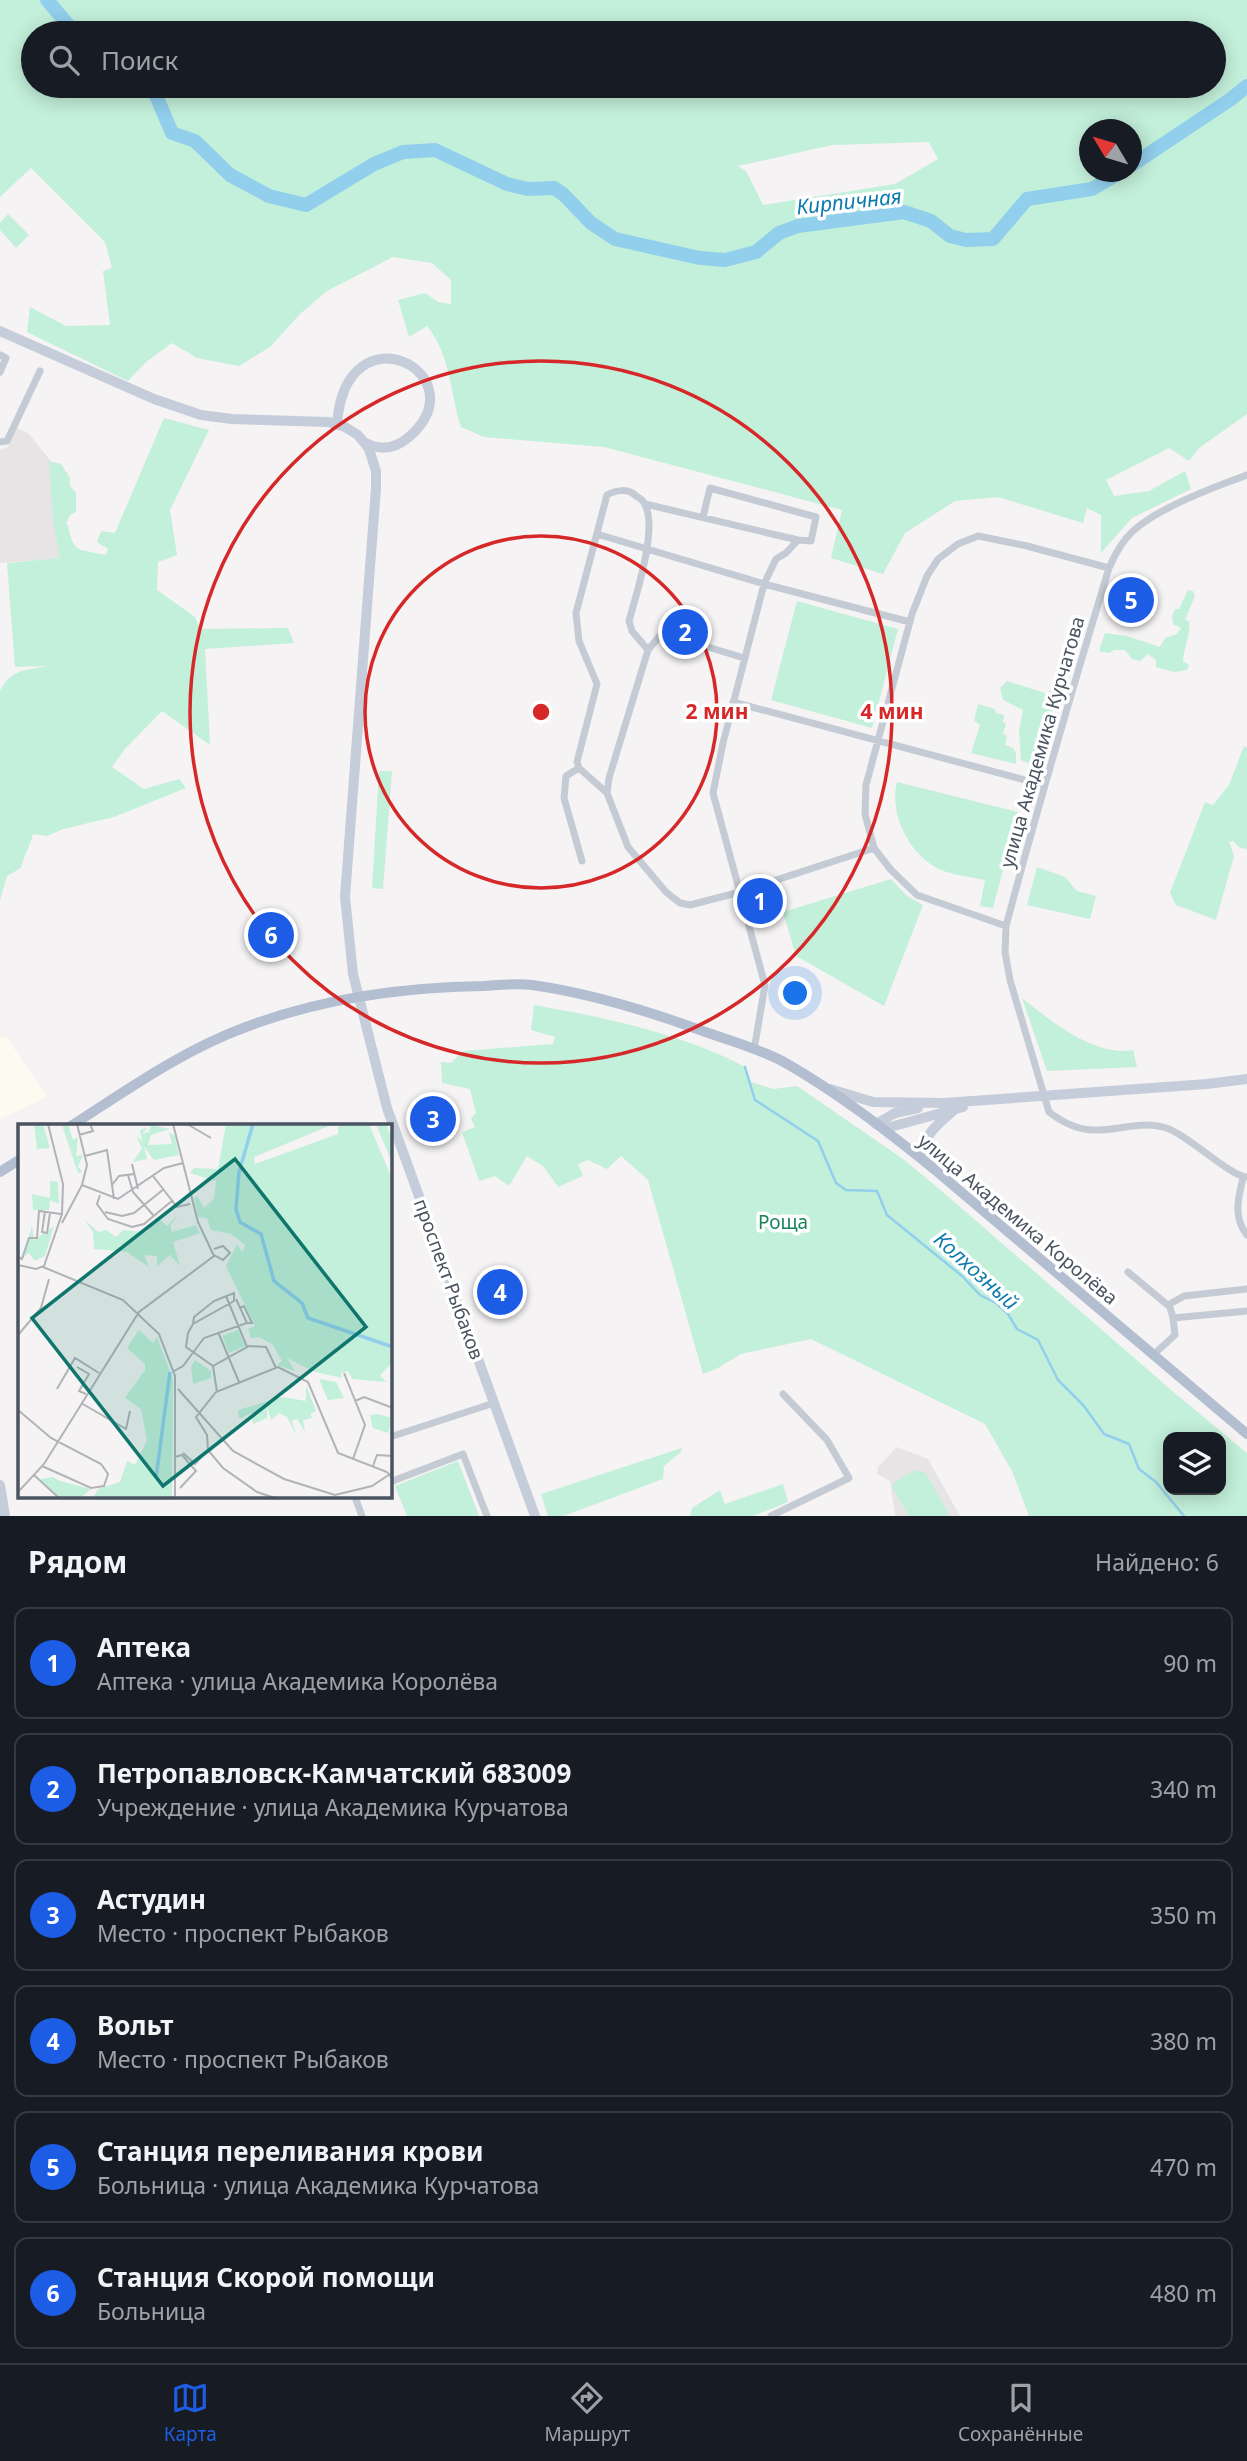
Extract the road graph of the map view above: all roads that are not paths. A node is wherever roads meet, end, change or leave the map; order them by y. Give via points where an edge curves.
1 (0, 331) edge
2 (0, 355) edge
3 (40, 371) dead end
4 (0, 372) edge
5 (337, 424) junction
6 (0, 442) edge
7 (364, 442) junction
8 (1247, 475) edge
9 (645, 503) junction
10 (703, 517) junction
11 (597, 534) junction
12 (798, 540) junction
13 (647, 548) junction
14 (1109, 568) junction
15 (764, 584) junction
16 (910, 622) junction
17 (648, 650) junction
18 (744, 658) junction
19 (733, 702) junction
20 (879, 740) junction
21 (579, 768) junction
22 (1044, 785) junction
23 (607, 793) junction
24 (874, 848) junction
25 (582, 861) dead end
26 (740, 892) junction
27 (1006, 926) junction
28 (358, 999) junction
29 (754, 1050) junction
30 (1247, 1079) edge
31 (821, 1086) junction
32 (1044, 1094) junction
33 (982, 1101) junction
34 (944, 1103) junction
35 (956, 1109) junction
36 (74, 1124) edge
37 (880, 1127) junction
38 (18, 1161) edge
39 (934, 1169) junction
40 (0, 1172) edge
41 (1245, 1177) edge
42 (1247, 1235) edge
43 (1128, 1272) dead end
44 (1247, 1289) edge
45 (1168, 1305) junction
46 (1247, 1311) edge
47 (1173, 1318) junction
48 (1153, 1355) junction
49 (783, 1394) dead end
50 (494, 1403) junction
51 (1247, 1434) edge
52 (392, 1436) edge
53 (392, 1481) edge
54 (0, 1485) edge
55 (355, 1498) edge
56 (5, 1516) edge
57 (362, 1516) edge
58 (487, 1516) edge
59 (535, 1516) edge
60 (771, 1516) edge

1 - 5 main road via 201,415
2 - 4 street via 6,358
3 - 6 street via 7,442
5 - 7 main road
5 - 7 main road via 342,396 358,370 389,357 413,365 429,392 421,424 392,447
7 - 28 main road, проспект Рыбаков via 372,457 376,488 345,897
8 - 14 street, улица Академика Курчатова via 1142,524 1124,541
9 - 10 street
9 - 11 street via 632,492 615,490 607,495
9 - 13 street
10 - 12 street
10 - 12 street via 710,488 816,517 811,541
11 - 13 street
11 - 21 street via 576,613 579,641 597,684
12 - 15 street via 776,559
13 - 15 street
13 - 17 street via 629,621
14 - 16 street via 978,536 938,559
14 - 22 street, улица Академика Курчатова
15 - 16 street
15 - 18 street
16 - 20 street
17 - 18 street via 662,633
17 - 23 street
18 - 19 street
19 - 20 street
19 - 26 street via 713,793
20 - 22 street
20 - 24 street via 865,804
21 - 23 street
21 - 25 street via 566,776 564,798
22 - 27 street, улица Академика Курчатова
23 - 26 street via 628,846 680,903 690,905
24 - 26 street
24 - 27 street via 917,895
26 - 29 street via 765,985
27 - 32 street, улица Академика Курчатова via 1010,980
28 - 29 main road, улица Академика Королёва via 460,986 529,985 606,999
28 - 36 main road, улица Академика Королёва via 293,1013 215,1040
28 - 50 main road, проспект Рыбаков via 387,1108
29 - 31 main road, улица Академика Королёва via 782,1061
30 - 32 main road
31 - 34 main road via 873,1102
31 - 37 main road, улица Академика Королёва
32 - 33 main road
32 - 41 street, улица Академика Курчатова via 1049,1112 1063,1122 1094,1130 1133,1124 1171,1130
33 - 34 main road
33 - 35 main road
34 - 37 main road via 895,1113
35 - 37 main road
35 - 39 main road via 925,1142 927,1160
37 - 39 main road, улица Академика Королёва
38 - 40 main road
39 - 48 main road, улица Академика Королёва
41 - 42 street via 1237,1212
43 - 45 street
44 - 45 street via 1184,1296
45 - 47 street
46 - 47 street
47 - 48 street via 1175,1335
48 - 51 main road, улица Академика Королёва
49 - 60 street via 827,1440 849,1478
50 - 52 street
50 - 59 main road, проспект Рыбаков
53 - 58 street via 463,1454
54 - 56 main road
55 - 57 street

